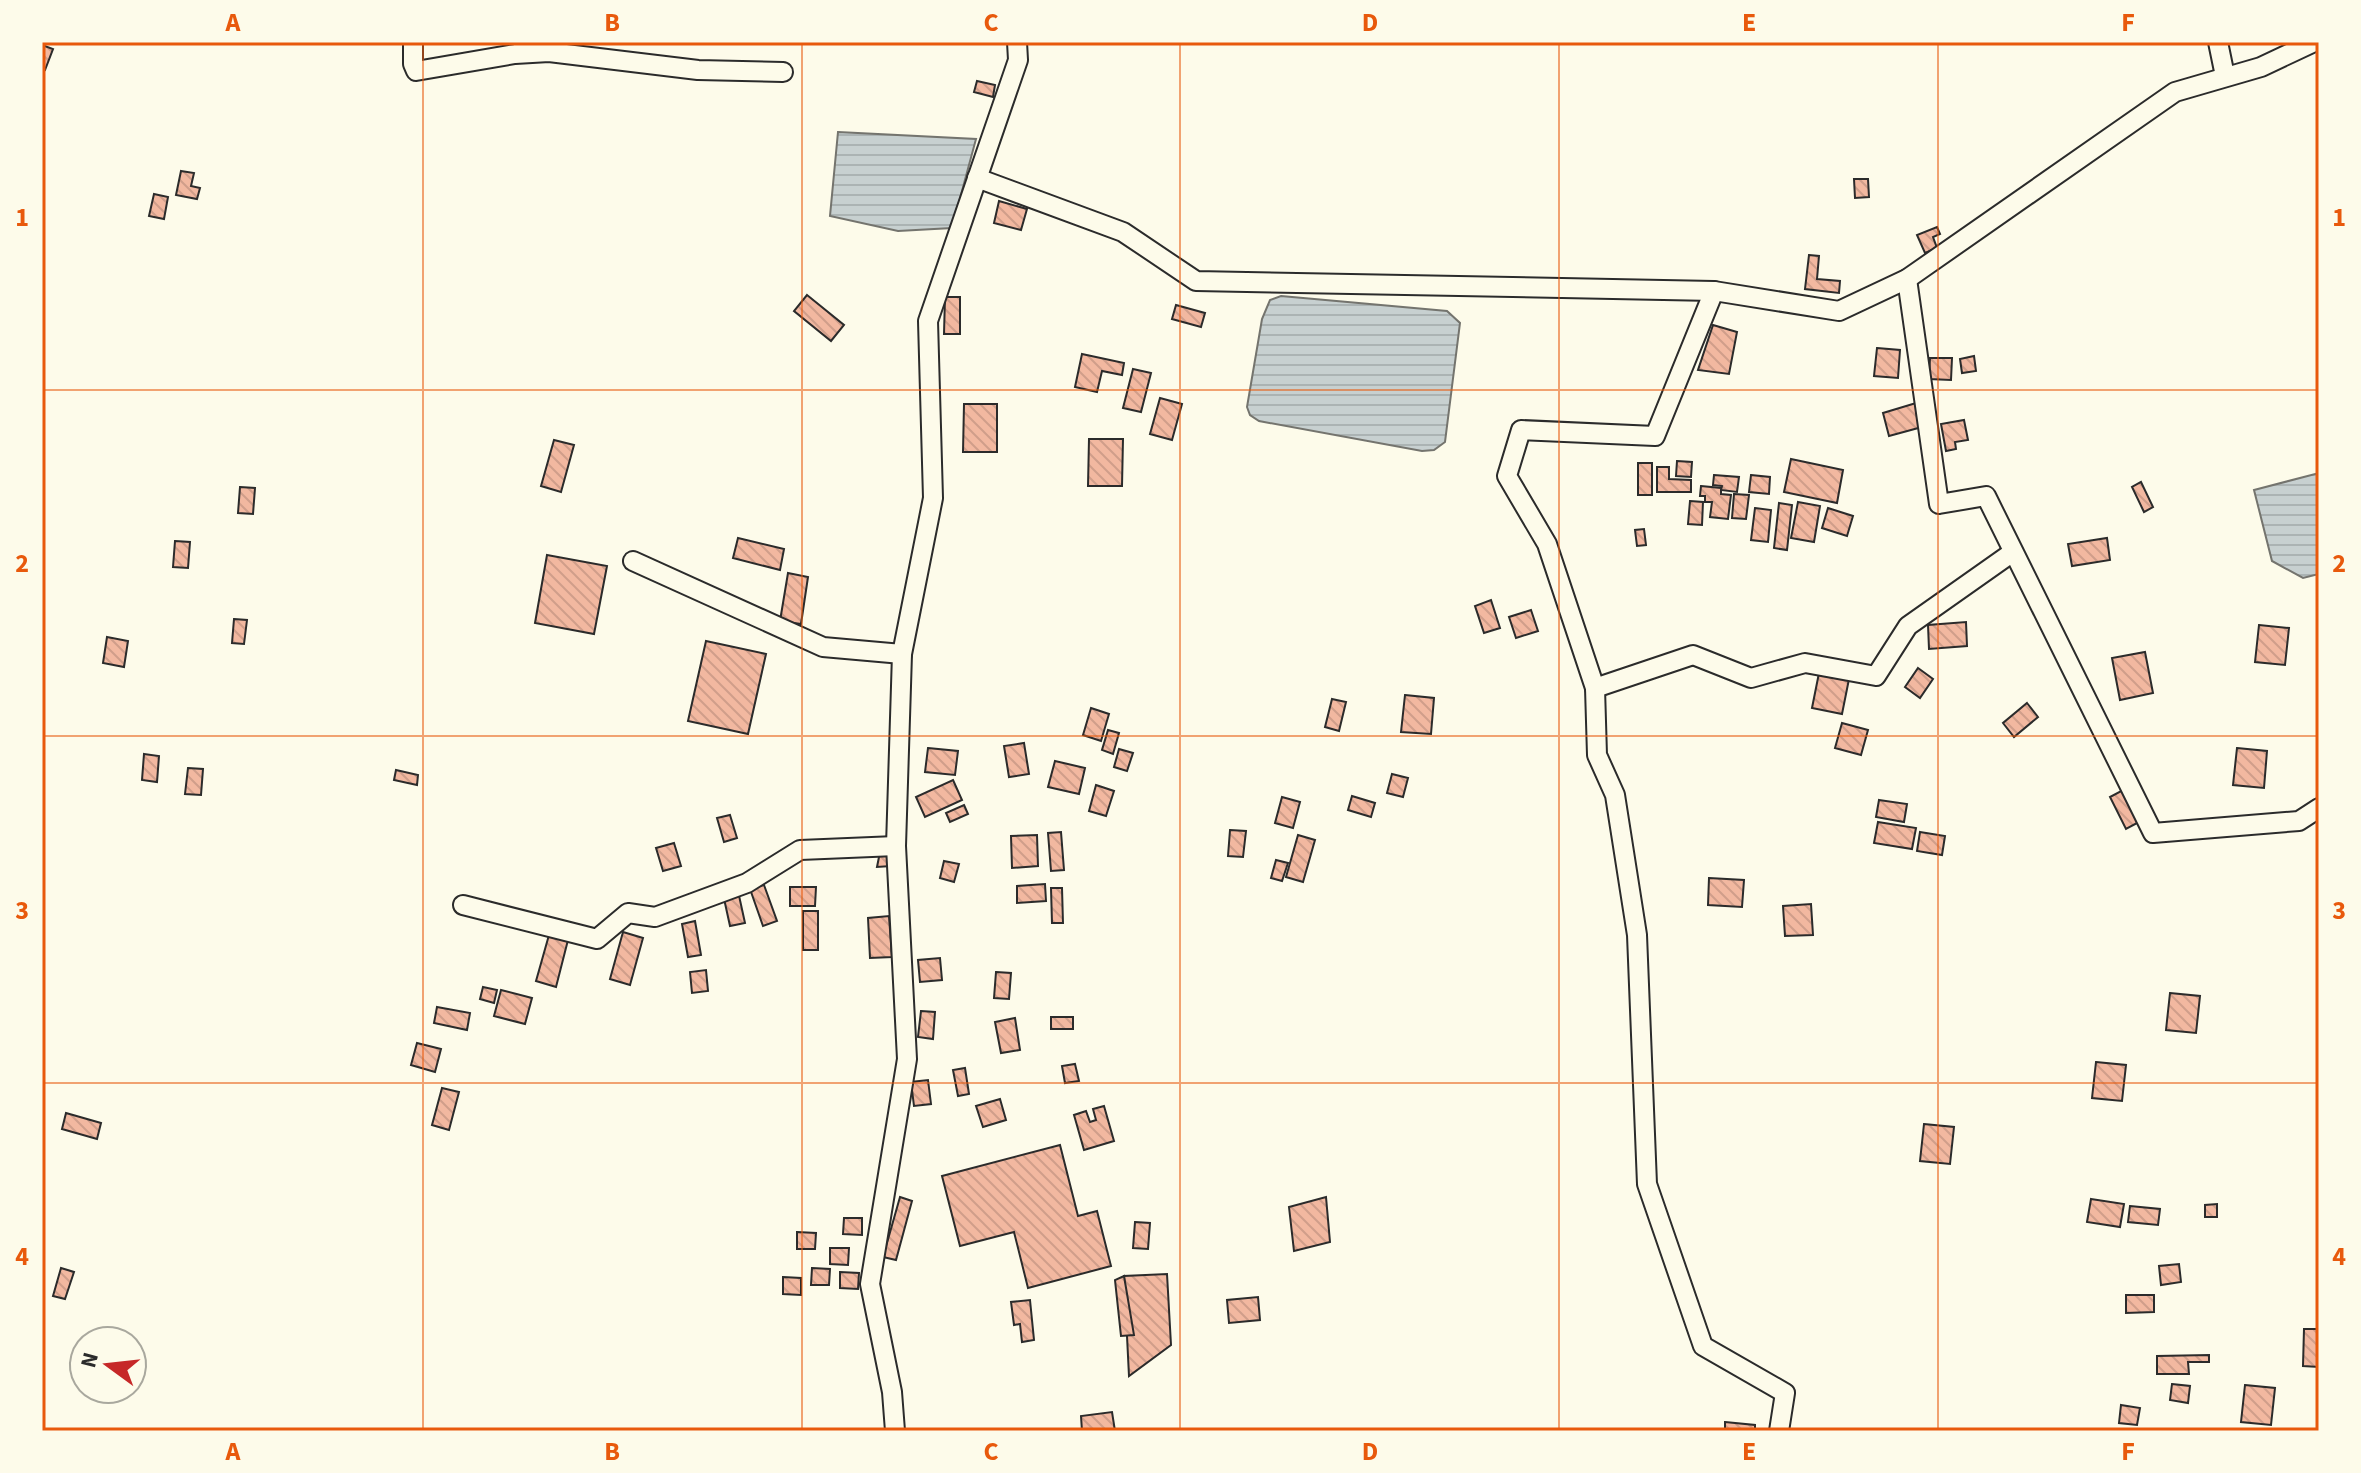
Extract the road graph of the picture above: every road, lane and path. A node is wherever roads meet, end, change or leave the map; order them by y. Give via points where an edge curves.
1 (413, 42) edge
2 (1017, 42) edge
3 (2218, 42) edge
4 (2314, 42) edge
5 (783, 72) dead end
6 (2225, 76) junction
7 (977, 178) junction
8 (1907, 279) junction
9 (1714, 291) junction
10 (2013, 552) junction
11 (633, 561) dead end
12 (902, 654) junction
13 (1595, 688) junction
14 (2319, 808) edge
15 (896, 846) junction
16 (463, 905) dead end
17 (895, 1431) edge
18 (1779, 1431) edge

1 - 5 street via 416,71 549,52 698,70
2 - 7 street via 1018,60
3 - 6 street
4 - 6 street via 2261,67
6 - 8 street via 2175,92
7 - 9 street via 1123,232 1196,281
7 - 12 street via 928,321 933,498
8 - 9 street via 1839,311
8 - 10 street via 1939,504 1986,496
9 - 13 street via 1655,436 1521,430 1507,476 1547,544
10 - 13 street via 1908,626 1876,676 1805,663 1751,678 1693,655
10 - 14 street via 2153,833 2299,821
11 - 12 street via 823,647
12 - 15 street
13 - 18 street via 1597,755 1615,795 1637,935 1647,1184 1703,1346 1785,1393
15 - 16 street via 800,850 747,883 655,917 628,913 597,939
15 - 17 street via 907,1059 870,1284

